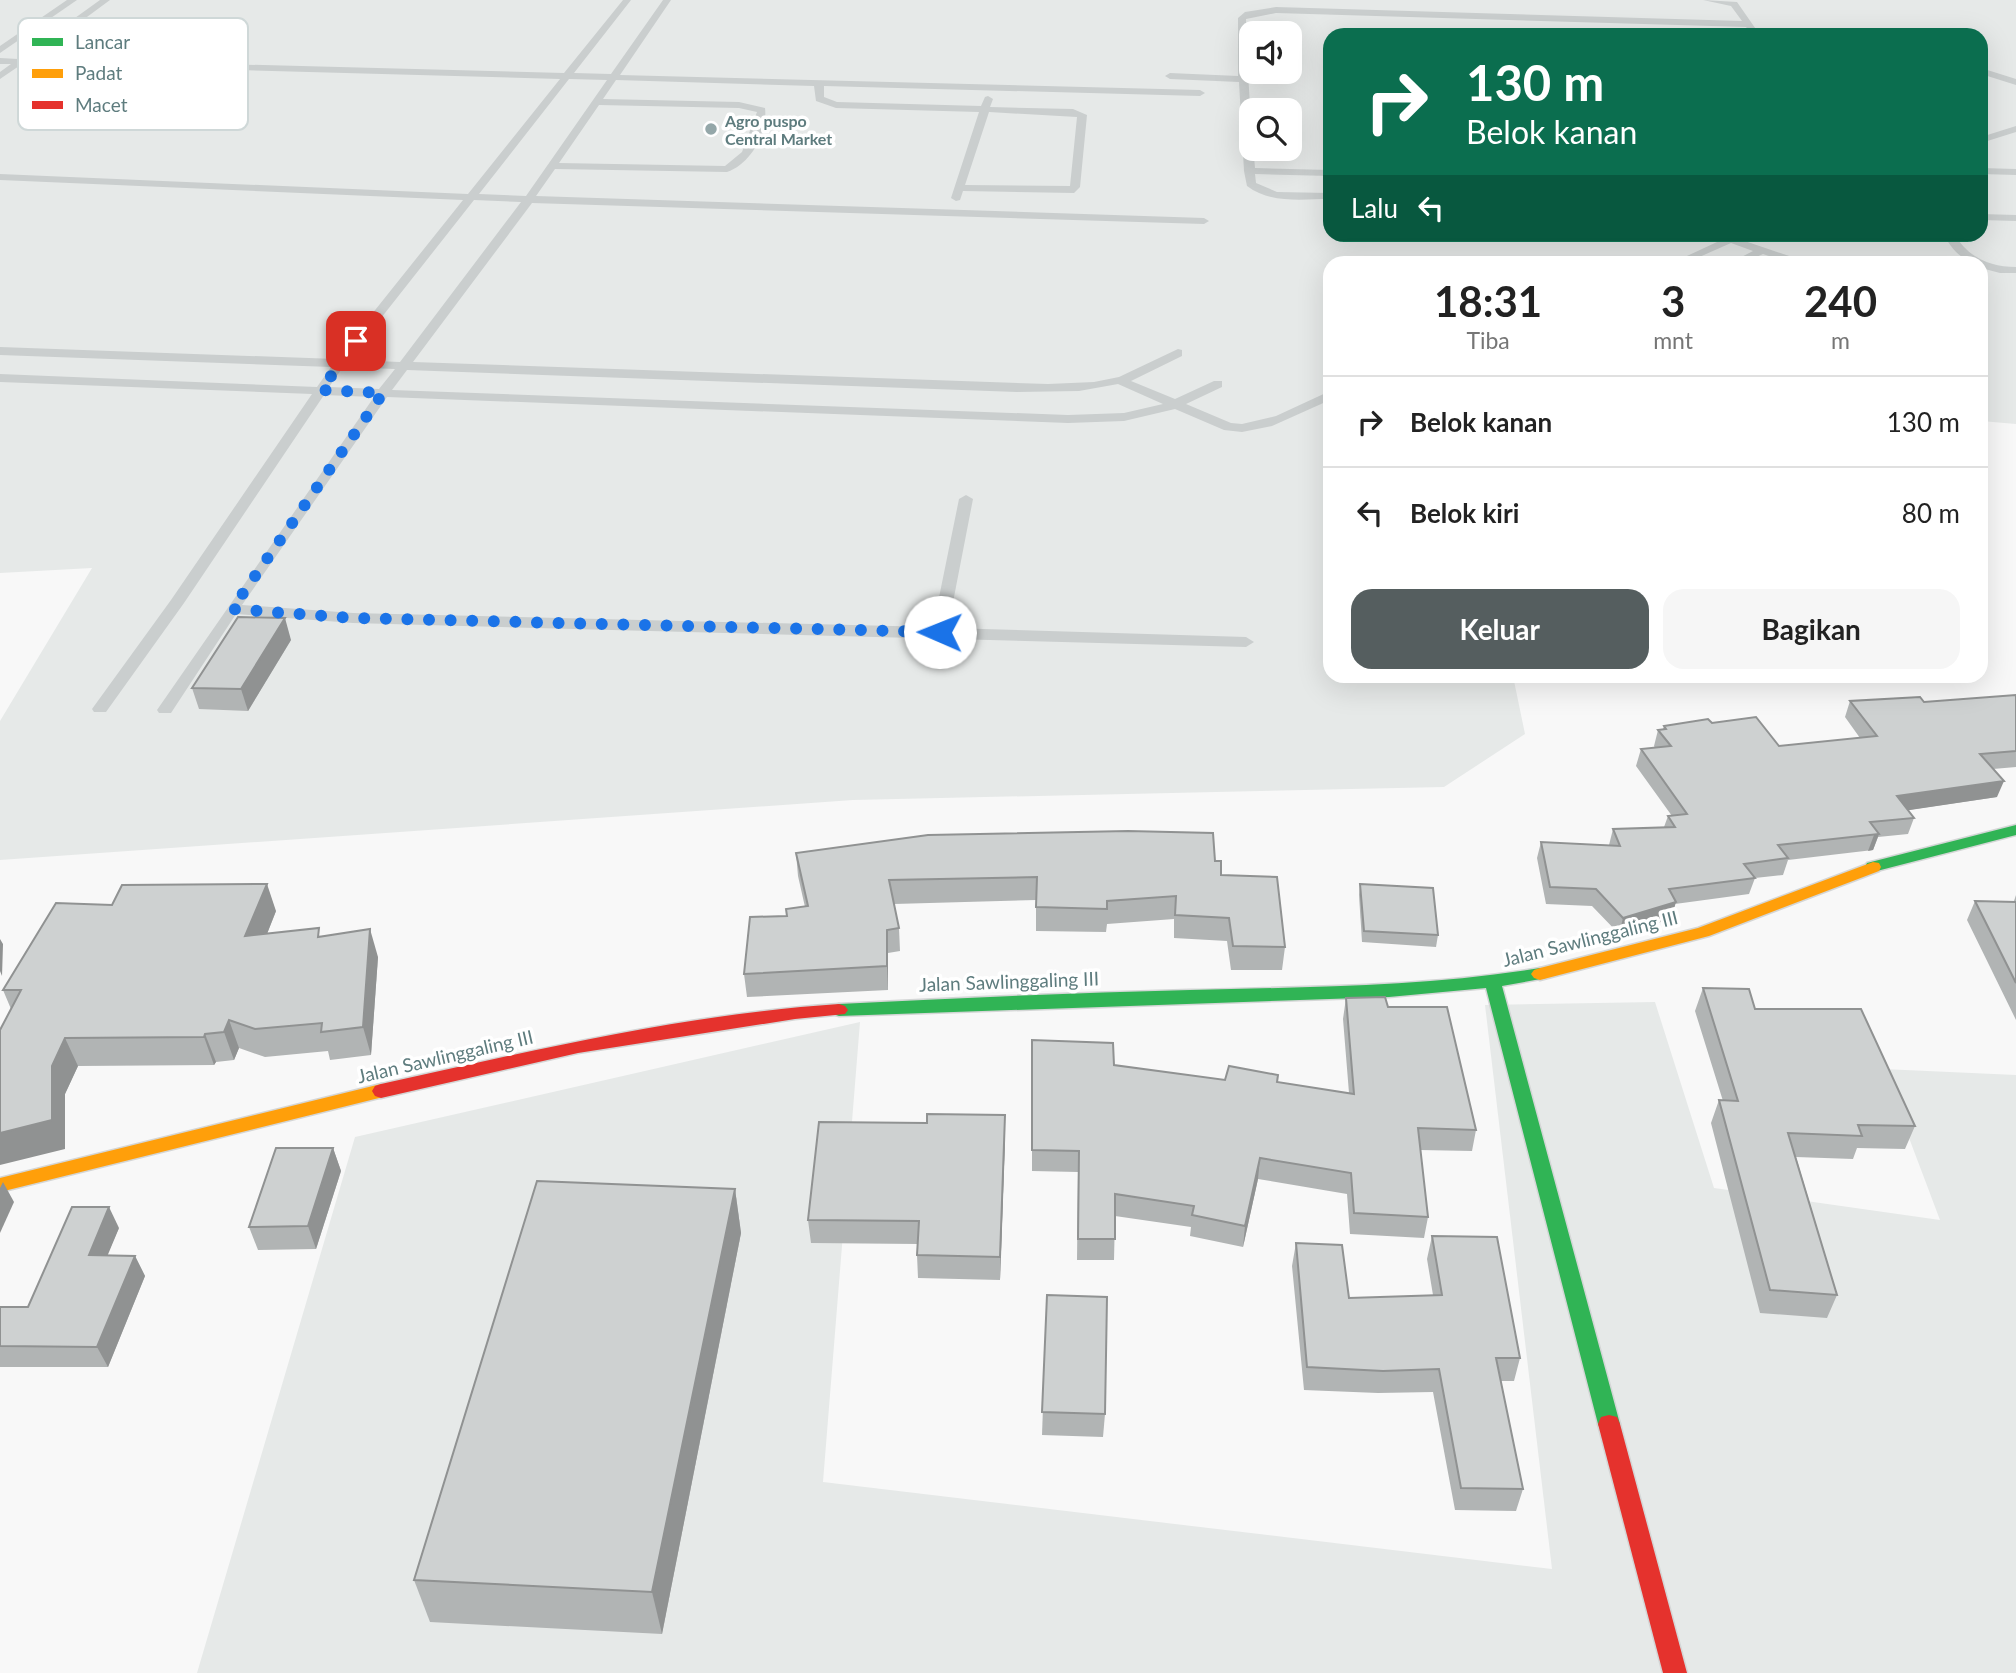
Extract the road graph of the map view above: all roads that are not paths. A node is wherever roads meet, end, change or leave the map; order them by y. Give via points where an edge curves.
1 (73, 0) edge
2 (106, 0) edge
3 (627, 0) edge
4 (667, 0) edge
5 (1250, 0) edge
6 (1707, 0) edge
7 (1248, 14) junction
8 (47, 18) edge
9 (81, 18) edge
10 (1242, 21) edge
11 (1748, 24) junction
12 (1751, 28) edge
13 (18, 38) edge
14 (0, 50) edge
15 (0, 61) edge
16 (18, 61) edge
17 (18, 62) edge
18 (248, 67) edge
19 (1988, 73) edge
20 (0, 76) edge
21 (568, 76) junction
22 (1170, 76) dead end
23 (614, 77) junction
24 (1239, 79) edge
25 (2016, 82) edge
26 (819, 84) junction
27 (1243, 84) edge
28 (992, 88) junction
29 (1200, 93) dead end
30 (597, 102) junction
31 (983, 109) junction
32 (2016, 129) edge
33 (1988, 138) edge
34 (552, 166) junction
35 (1249, 171) junction
36 (1988, 171) edge
37 (2016, 172) edge
38 (1323, 173) edge
39 (0, 177) edge
40 (959, 188) junction
41 (1323, 196) edge
42 (471, 197) junction
43 (530, 198) junction
44 (951, 212) junction
45 (1988, 217) edge
46 (2016, 218) edge
47 (1204, 221) dead end
48 (1718, 242) edge
49 (1740, 242) edge
50 (1953, 242) edge
51 (1763, 250) junction
52 (1694, 256) edge
53 (1750, 256) edge
54 (1780, 256) edge
55 (1967, 256) edge
56 (1988, 266) edge
57 (2016, 270) edge
58 (0, 351) edge
59 (1178, 354) dead end
60 (340, 362) junction
61 (404, 366) junction
62 (0, 378) edge
63 (1118, 380) junction
64 (1218, 384) dead end
65 (321, 390) junction
66 (383, 393) junction
67 (1323, 399) edge
68 (1174, 404) junction
69 (966, 499) dead end
70 (232, 609) junction
71 (940, 632) junction
72 (1246, 642) dead end
73 (100, 709) dead end
74 (165, 710) dead end
75 (2016, 830) edge
76 (1493, 983) junction
77 (0, 1185) edge
78 (1675, 1673) edge

1 - 8 lane
2 - 9 lane
3 - 21 lane
4 - 23 lane
5 - 7 lane
6 - 11 lane via 1734,4
7 - 10 lane
7 - 11 lane via 1276,10 1484,11
11 - 12 lane
13 - 14 lane
15 - 16 lane
17 - 20 lane
18 - 21 lane
19 - 25 lane
21 - 23 lane
21 - 42 lane
22 - 24 lane
23 - 26 lane
23 - 30 lane
26 - 28 lane
26 - 31 lane via 819,99 836,105
27 - 35 lane
28 - 29 lane
28 - 31 lane
30 - 34 lane
30 - 34 lane via 739,105 762,110 746,158 727,169
31 - 40 lane
31 - 40 lane via 1082,115 1075,187 1062,192
32 - 33 lane
34 - 43 lane
35 - 38 lane
35 - 41 lane via 1258,192
36 - 37 lane
39 - 42 lane
40 - 44 lane
42 - 43 lane
42 - 60 lane
43 - 44 lane
43 - 61 lane
44 - 47 lane
45 - 46 lane
48 - 52 lane
49 - 51 lane
50 - 55 lane
51 - 53 lane
51 - 54 lane
56 - 57 lane
58 - 60 lane
59 - 63 lane
60 - 61 lane
60 - 65 lane
61 - 63 lane via 1017,388 1079,387
61 - 66 lane
62 - 65 lane
63 - 68 lane
64 - 68 lane
65 - 66 lane
65 - 73 lane
66 - 68 lane via 992,416 1143,414
66 - 70 lane
67 - 68 lane via 1245,431
69 - 71 lane
70 - 71 lane via 353,618
70 - 74 lane
71 - 72 lane
75 - 76 street, Jalan Sawlinggaling III via 1882,863 1703,932
76 - 77 street, Jalan Sawlinggaling III via 795,1013 578,1047
76 - 78 street

